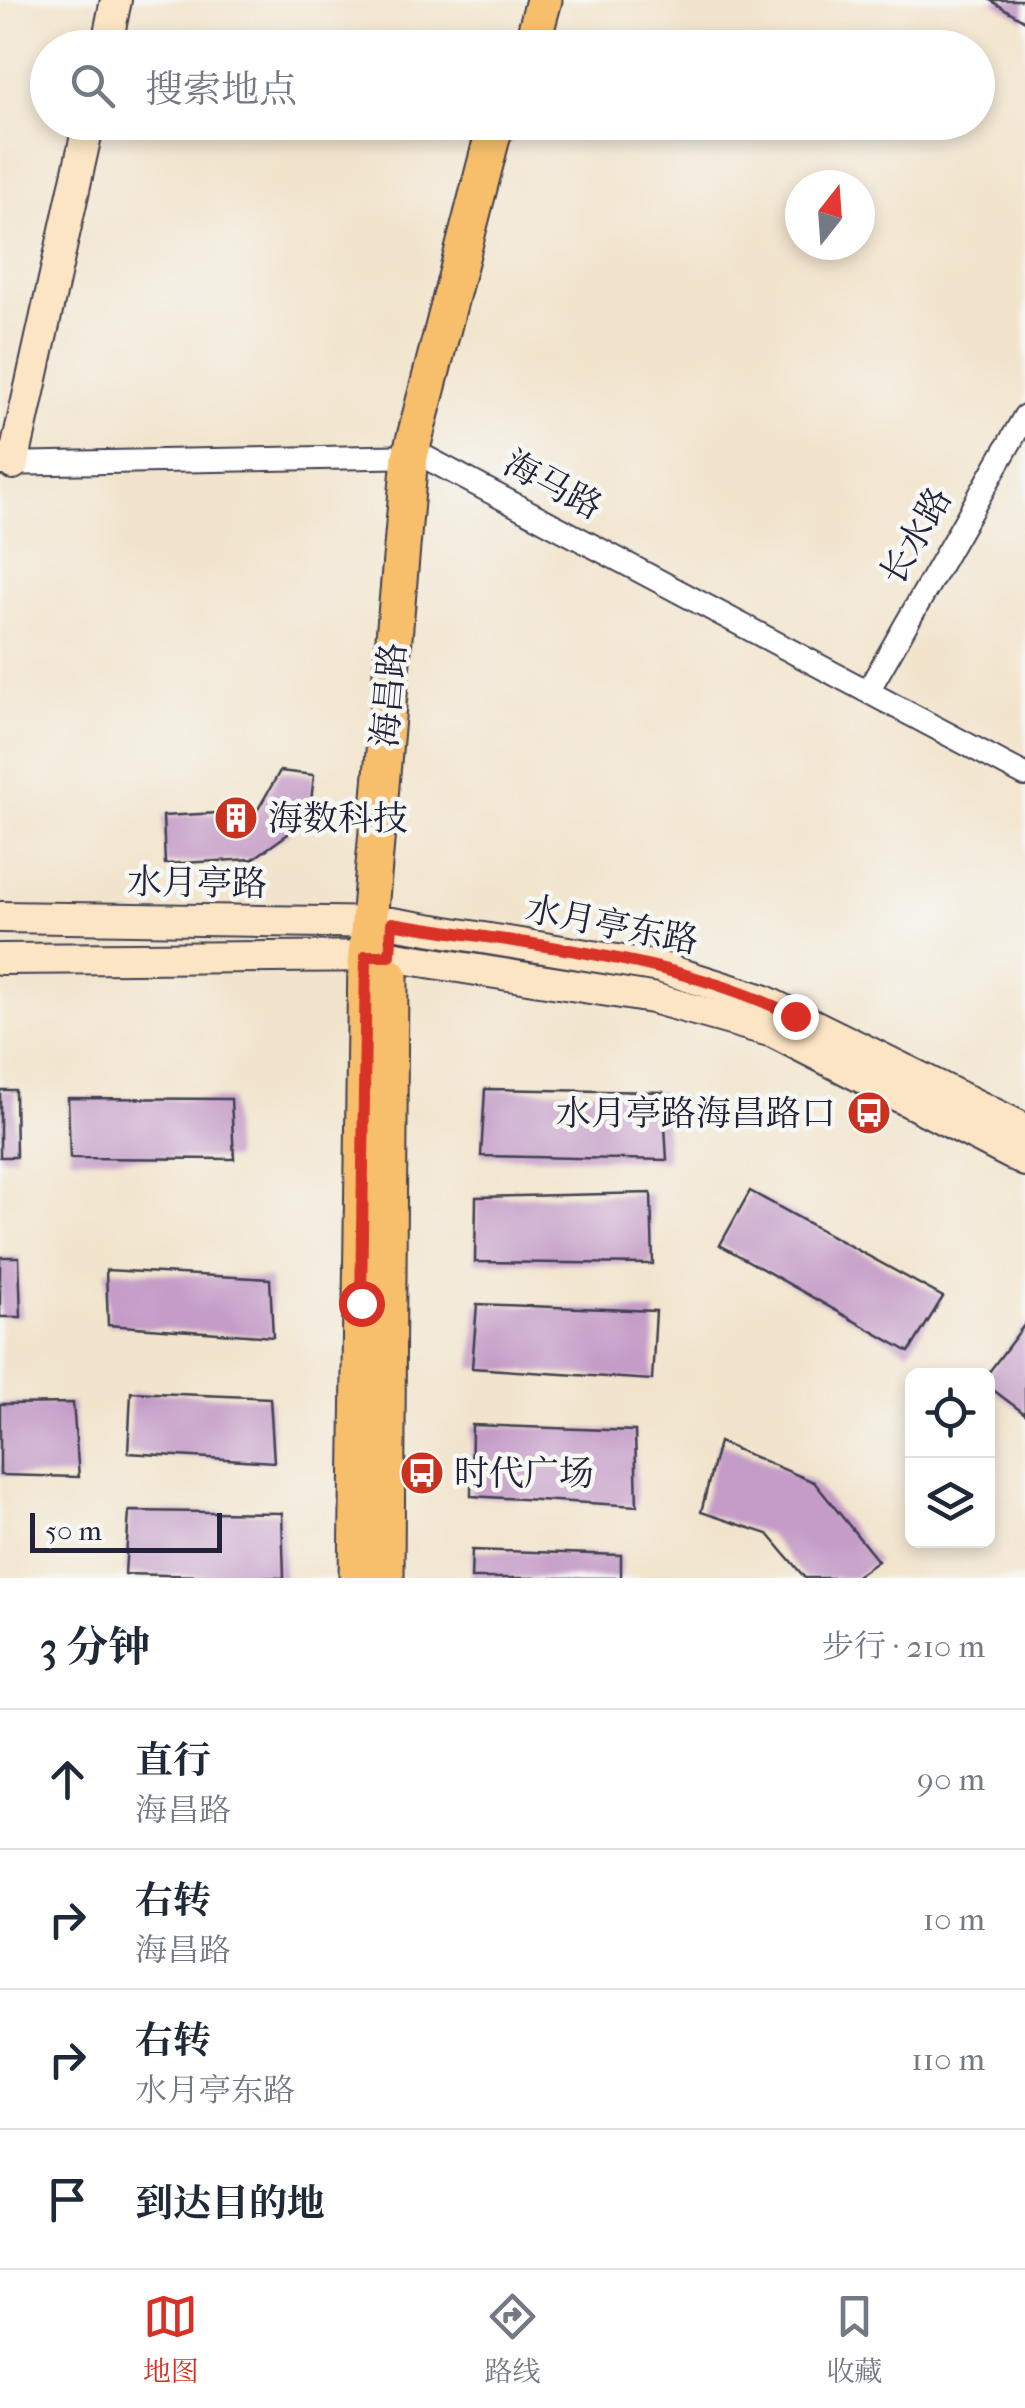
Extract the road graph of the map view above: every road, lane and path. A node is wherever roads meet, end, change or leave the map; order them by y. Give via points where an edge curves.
1 (116, 0) edge
2 (528, 0) edge
3 (544, 0) edge
4 (110, 30) edge
5 (520, 30) edge
6 (536, 30) edge
7 (85, 140) edge
8 (492, 140) edge
9 (507, 140) edge
10 (1025, 416) edge
11 (416, 456) junction
12 (6, 464) edge
13 (868, 691) junction
14 (1025, 774) edge
15 (0, 918) edge
16 (380, 939) junction
17 (0, 959) edge
18 (1025, 1129) edge
19 (1025, 1161) edge
20 (357, 1578) edge
21 (386, 1578) edge

1 - 4 main road
2 - 5 main road
3 - 6 main road
7 - 12 main road
8 - 11 main road, 海昌路
9 - 11 main road, 海昌路
10 - 13 street, 长水路
11 - 12 street, 海马路
11 - 13 street, 海马路
11 - 16 main road, 海昌路
13 - 14 street, 海马路
15 - 16 main road, 水月亭路
16 - 17 main road
16 - 18 main road, 水月亭东路 via 659,967 763,1000
16 - 19 main road, 水月亭东路 via 652,998 772,1032
16 - 20 main road, 海昌路
16 - 21 main road, 海昌路

